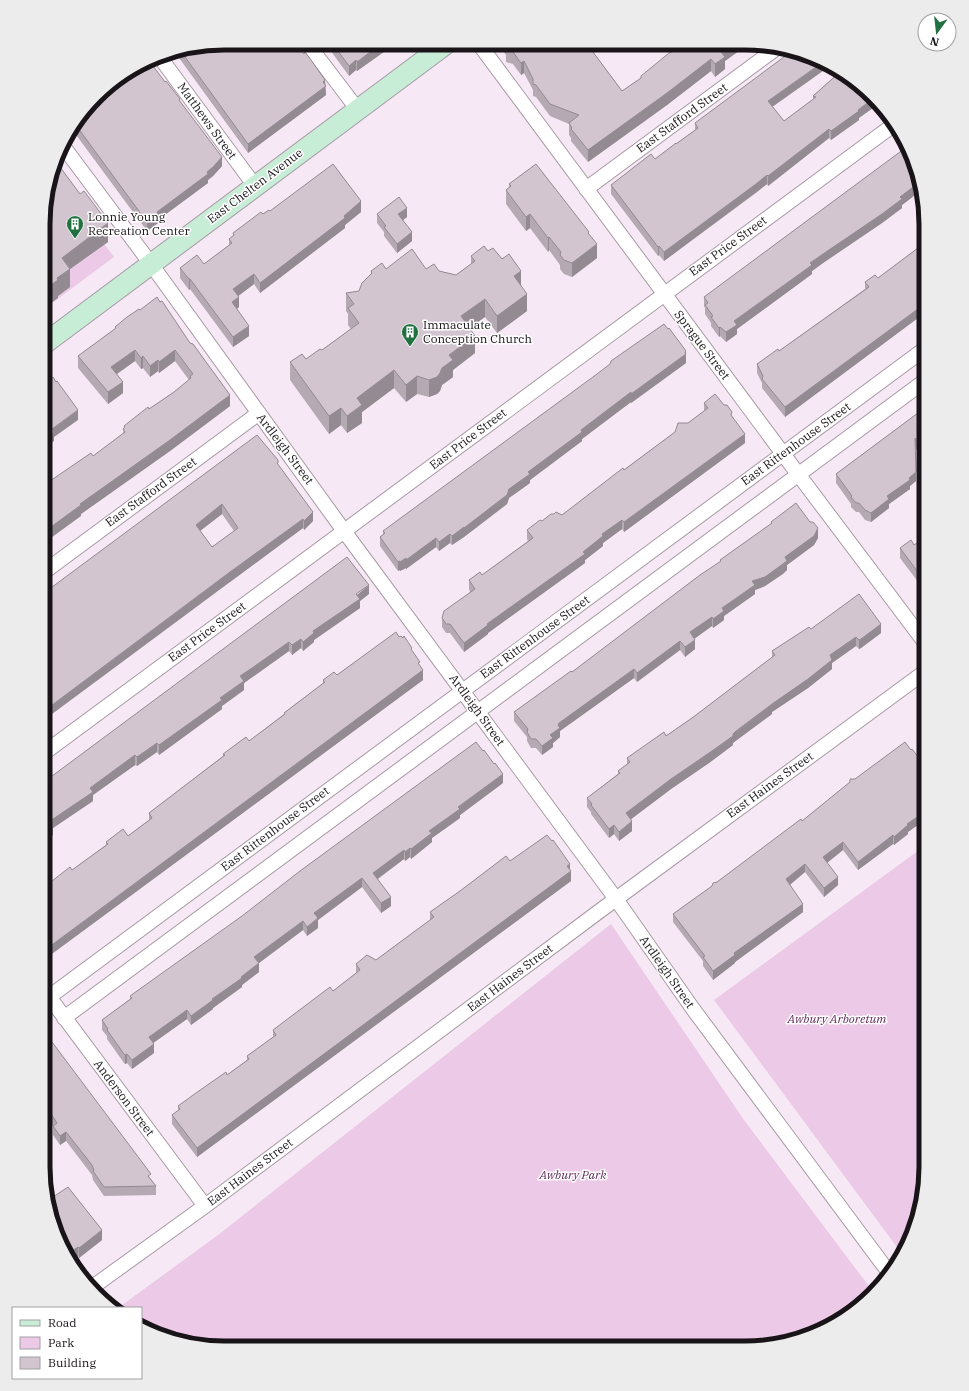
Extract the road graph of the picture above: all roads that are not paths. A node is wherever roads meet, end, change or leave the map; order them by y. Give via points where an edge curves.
1 (313, 50) edge
2 (438, 50) edge
3 (483, 50) edge
4 (772, 52) edge
5 (163, 61) edge
6 (358, 110) junction
7 (890, 127) edge
8 (66, 150) edge
9 (255, 186) junction
10 (586, 189) junction
11 (151, 264) junction
12 (664, 294) junction
13 (50, 340) edge
14 (919, 353) edge
15 (919, 385) edge
16 (259, 413) junction
17 (783, 454) junction
18 (798, 474) junction
19 (344, 531) junction
20 (50, 568) edge
21 (919, 635) edge
22 (919, 675) edge
23 (462, 690) junction
24 (478, 712) junction
25 (50, 749) edge
26 (616, 899) junction
27 (50, 991) edge
28 (50, 999) edge
29 (64, 1018) junction
30 (205, 1206) junction
31 (886, 1269) edge
32 (96, 1285) edge

1 - 6 street
2 - 6 street, East Chelten Avenue
3 - 10 street, Sprague Street
4 - 10 street, East Stafford Street
5 - 9 street, Matthews Street
6 - 9 street, East Chelten Avenue
7 - 12 street, East Price Street
8 - 11 street, Ardleigh Street
9 - 11 street, East Chelten Avenue
10 - 12 street, Sprague Street
11 - 13 street, East Chelten Avenue
11 - 16 street, Ardleigh Street
12 - 17 street, Sprague Street
12 - 19 street, East Price Street
14 - 17 street, East Rittenhouse Street
15 - 18 street, East Rittenhouse Street
16 - 19 street, Ardleigh Street
16 - 20 street, East Stafford Street
17 - 18 street, Sprague Street
17 - 23 street, East Rittenhouse Street
18 - 21 street, Sprague Street
18 - 24 street, East Rittenhouse Street
19 - 23 street, Ardleigh Street
19 - 25 street, East Price Street
22 - 26 street, East Haines Street
23 - 24 street, Ardleigh Street
23 - 27 street, East Rittenhouse Street
24 - 26 street, Ardleigh Street
24 - 29 street, East Rittenhouse Street
26 - 30 street, East Haines Street
26 - 31 street, Ardleigh Street
28 - 29 street, Anderson Street
29 - 30 street, Anderson Street
30 - 32 street, East Haines Street

